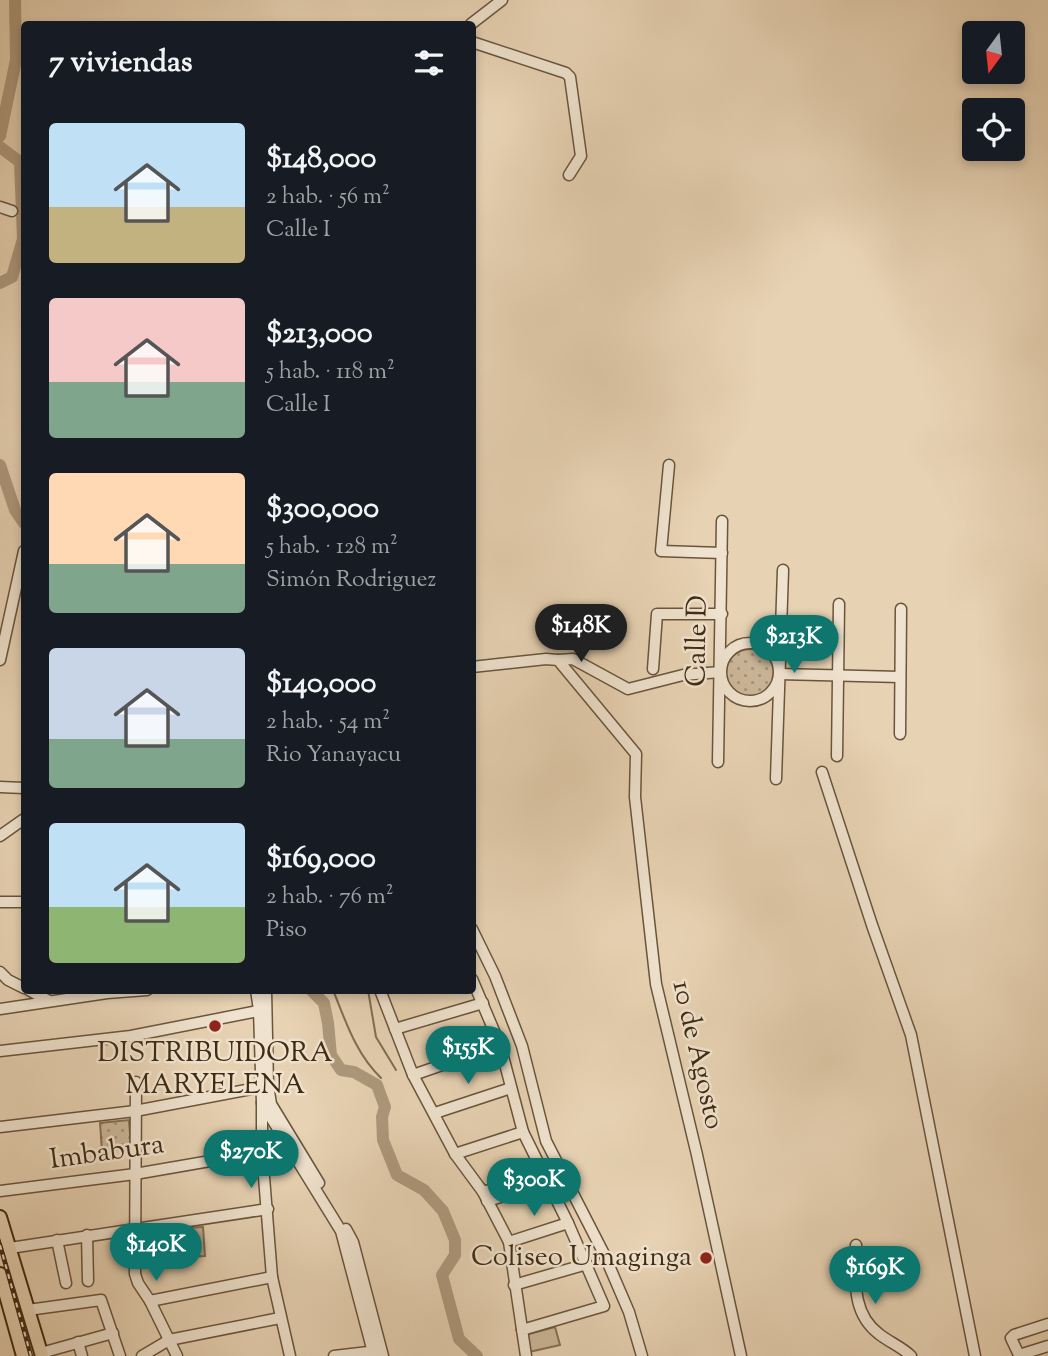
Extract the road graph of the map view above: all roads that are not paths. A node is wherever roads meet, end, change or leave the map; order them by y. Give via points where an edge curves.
1 (502, 0) edge
2 (475, 21) edge
3 (476, 43) edge
4 (569, 175) dead end
5 (0, 207) edge
6 (12, 211) dead end
7 (668, 465) dead end
8 (722, 521) dead end
9 (722, 553) junction
10 (21, 566) edge
11 (783, 570) dead end
12 (839, 604) dead end
13 (901, 609) dead end
14 (722, 614) junction
15 (0, 660) edge
16 (558, 660) junction
17 (476, 667) edge
18 (653, 669) dead end
19 (720, 672) junction
20 (779, 674) junction
21 (838, 675) junction
22 (900, 677) junction
23 (900, 734) dead end
24 (837, 756) dead end
25 (718, 762) dead end
26 (821, 772) dead end
27 (776, 779) dead end
28 (0, 787) edge
29 (21, 788) edge
30 (21, 821) edge
31 (0, 836) edge
32 (0, 902) edge
33 (21, 902) edge
34 (476, 937) edge
35 (0, 972) edge
36 (21, 986) edge
37 (476, 988) edge
38 (36, 994) edge
39 (93, 994) edge
40 (257, 994) edge
41 (265, 994) edge
42 (382, 994) edge
43 (49, 1001) junction
44 (483, 1003) junction
45 (0, 1009) edge
46 (263, 1010) junction
47 (396, 1029) junction
48 (500, 1045) junction
49 (0, 1051) edge
50 (413, 1075) junction
51 (136, 1082) dead end
52 (264, 1086) junction
53 (510, 1088) junction
54 (262, 1103) junction
55 (135, 1111) junction
56 (435, 1113) junction
57 (0, 1127) edge
58 (523, 1132) junction
59 (262, 1152) junction
60 (455, 1154) junction
61 (135, 1174) junction
62 (545, 1179) junction
63 (0, 1191) edge
64 (485, 1196) junction
65 (268, 1209) junction
66 (0, 1217) edge
67 (568, 1223) junction
68 (135, 1228) junction
69 (87, 1236) junction
70 (57, 1240) junction
71 (509, 1242) junction
72 (856, 1245) dead end
73 (10, 1248) junction
74 (587, 1264) junction
75 (0, 1274) edge
76 (272, 1277) junction
77 (88, 1281) dead end
78 (66, 1283) dead end
79 (514, 1285) junction
80 (150, 1301) junction
81 (28, 1310) junction
82 (280, 1318) junction
83 (1048, 1324) edge
84 (522, 1330) junction
85 (113, 1333) junction
86 (169, 1340) junction
87 (78, 1342) junction
88 (1048, 1346) edge
89 (41, 1354) edge
90 (378, 1354) edge
91 (23, 1356) edge
92 (82, 1356) edge
93 (120, 1356) edge
94 (142, 1356) edge
95 (177, 1356) edge
96 (290, 1356) edge
97 (334, 1356) edge
98 (526, 1356) edge
99 (642, 1356) edge
100 (741, 1356) edge
101 (911, 1356) edge
102 (975, 1356) edge

1 - 2 street
3 - 4 street via 570,77 581,156
5 - 6 street
7 - 9 street via 661,551
8 - 9 street, Calle D
9 - 14 street, Calle D
10 - 15 street
11 - 20 street
12 - 21 street
13 - 22 street
14 - 18 street via 657,614
14 - 19 street, Calle D
16 - 17 street
16 - 19 street via 573,659 628,689 683,675
16 - 100 street, 10 de Agosto via 633,749 637,760 635,797 656,984
19 - 20 street via 730,694 745,701 768,695
19 - 20 street via 731,650 754,644 775,657
19 - 25 street, Calle D
20 - 21 street
20 - 27 street
21 - 22 street
21 - 24 street
22 - 23 street
26 - 102 street via 911,1035
28 - 29 street
30 - 31 street
32 - 33 street
34 - 99 street via 522,1046 546,1142 604,1254
35 - 36 street
37 - 44 street
38 - 43 street
39 - 43 street
40 - 46 street
41 - 46 street
42 - 47 street
43 - 45 street
44 - 47 street
44 - 48 street
46 - 49 street via 131,1036
46 - 52 street
47 - 50 street
48 - 50 street
48 - 53 street
50 - 56 street
51 - 55 street
52 - 54 street
52 - 55 street
52 - 90 street via 353,1242
53 - 56 street
53 - 58 street
54 - 59 street
54 - 90 street via 341,1231
55 - 57 street
55 - 61 street
56 - 60 street
58 - 60 street
58 - 62 street
59 - 61 street, Imbabura
59 - 65 street
60 - 64 street
61 - 63 street, Imbabura
61 - 68 street
62 - 64 street
62 - 67 street
64 - 71 street
65 - 68 street
65 - 76 street
66 - 73 main road
67 - 71 street
67 - 74 street
68 - 69 street
68 - 80 street via 135,1274
69 - 70 street
69 - 77 street
70 - 73 street
70 - 78 street
71 - 79 street
72 - 101 street via 860,1311 878,1333
73 - 81 main road
74 - 79 street
74 - 84 street via 604,1306
75 - 91 main road
76 - 80 street
76 - 82 street
79 - 84 street
80 - 86 street
81 - 85 street via 101,1300
81 - 89 main road
82 - 86 street
82 - 96 street
83 - 88 street via 1011,1338 1019,1355
84 - 98 street
85 - 87 street
85 - 93 street
86 - 94 street
86 - 95 street
87 - 89 street
87 - 92 street
90 - 97 street

